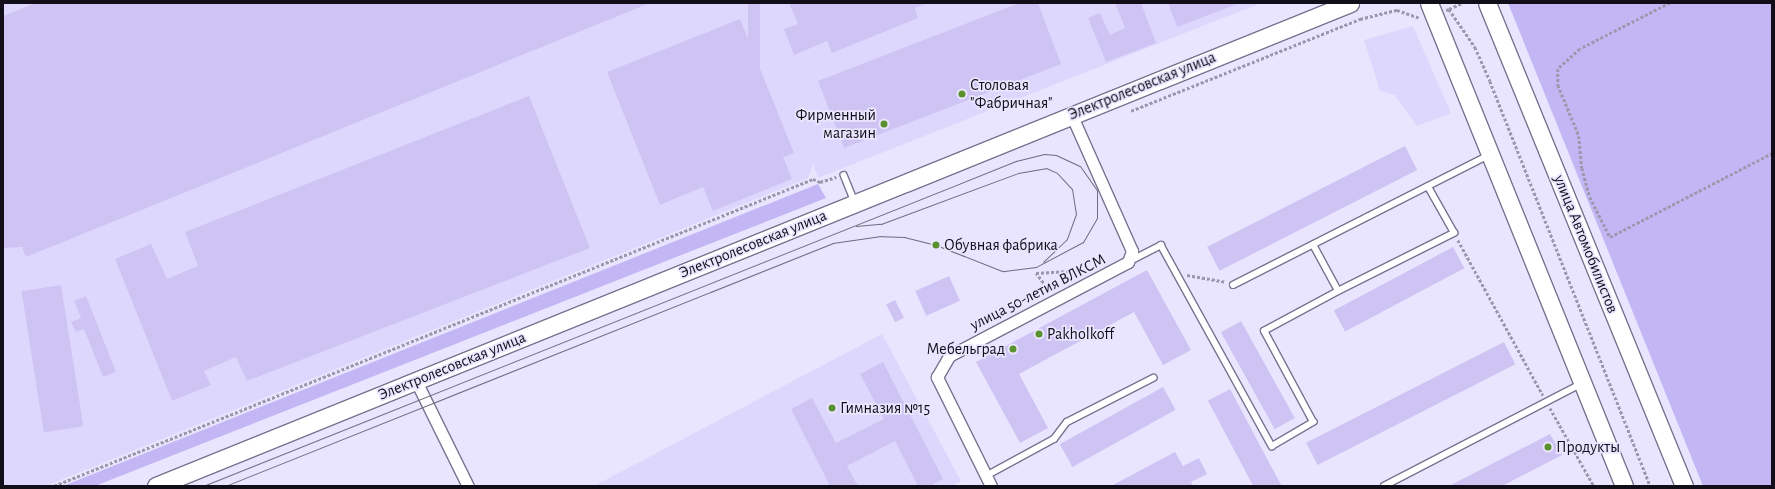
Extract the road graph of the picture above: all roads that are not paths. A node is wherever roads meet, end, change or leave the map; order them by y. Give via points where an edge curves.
1 (1350, 3) edge
2 (1487, 3) edge
3 (1431, 8) edge
4 (1071, 114) junction
5 (1489, 155) junction
6 (844, 175) road end
7 (1428, 186) junction
8 (856, 203) junction
9 (1313, 245) junction
10 (1128, 262) junction
11 (1233, 285) dead end
12 (1338, 291) junction
13 (1153, 378) dead end
14 (416, 381) junction
15 (1583, 384) junction
16 (986, 476) junction
17 (156, 486) edge
18 (468, 486) edge
19 (991, 486) edge
20 (1384, 486) edge
21 (1624, 486) edge
22 (1684, 486) edge

1 - 4 main road, Электролесовская улица
2 - 22 main road, улица Автомобилистов
3 - 5 main road
4 - 8 main road, Электролесовская улица
4 - 10 street, улица 50-летия ВЛКСМ via 1132,251
5 - 7 lane
5 - 15 main road
6 - 8 lane
7 - 9 lane
7 - 12 lane via 1454,233
8 - 14 main road, Электролесовская улица
9 - 11 lane
9 - 12 lane
10 - 12 lane via 1161,245 1272,446 1313,422 1264,331
10 - 16 street, улица 50-летия ВЛКСМ via 949,356 937,377
13 - 16 lane via 1067,422 1054,439
14 - 17 main road, Электролесовская улица
14 - 18 street
15 - 20 lane
15 - 21 main road
16 - 19 street, улица 50-летия ВЛКСМ

